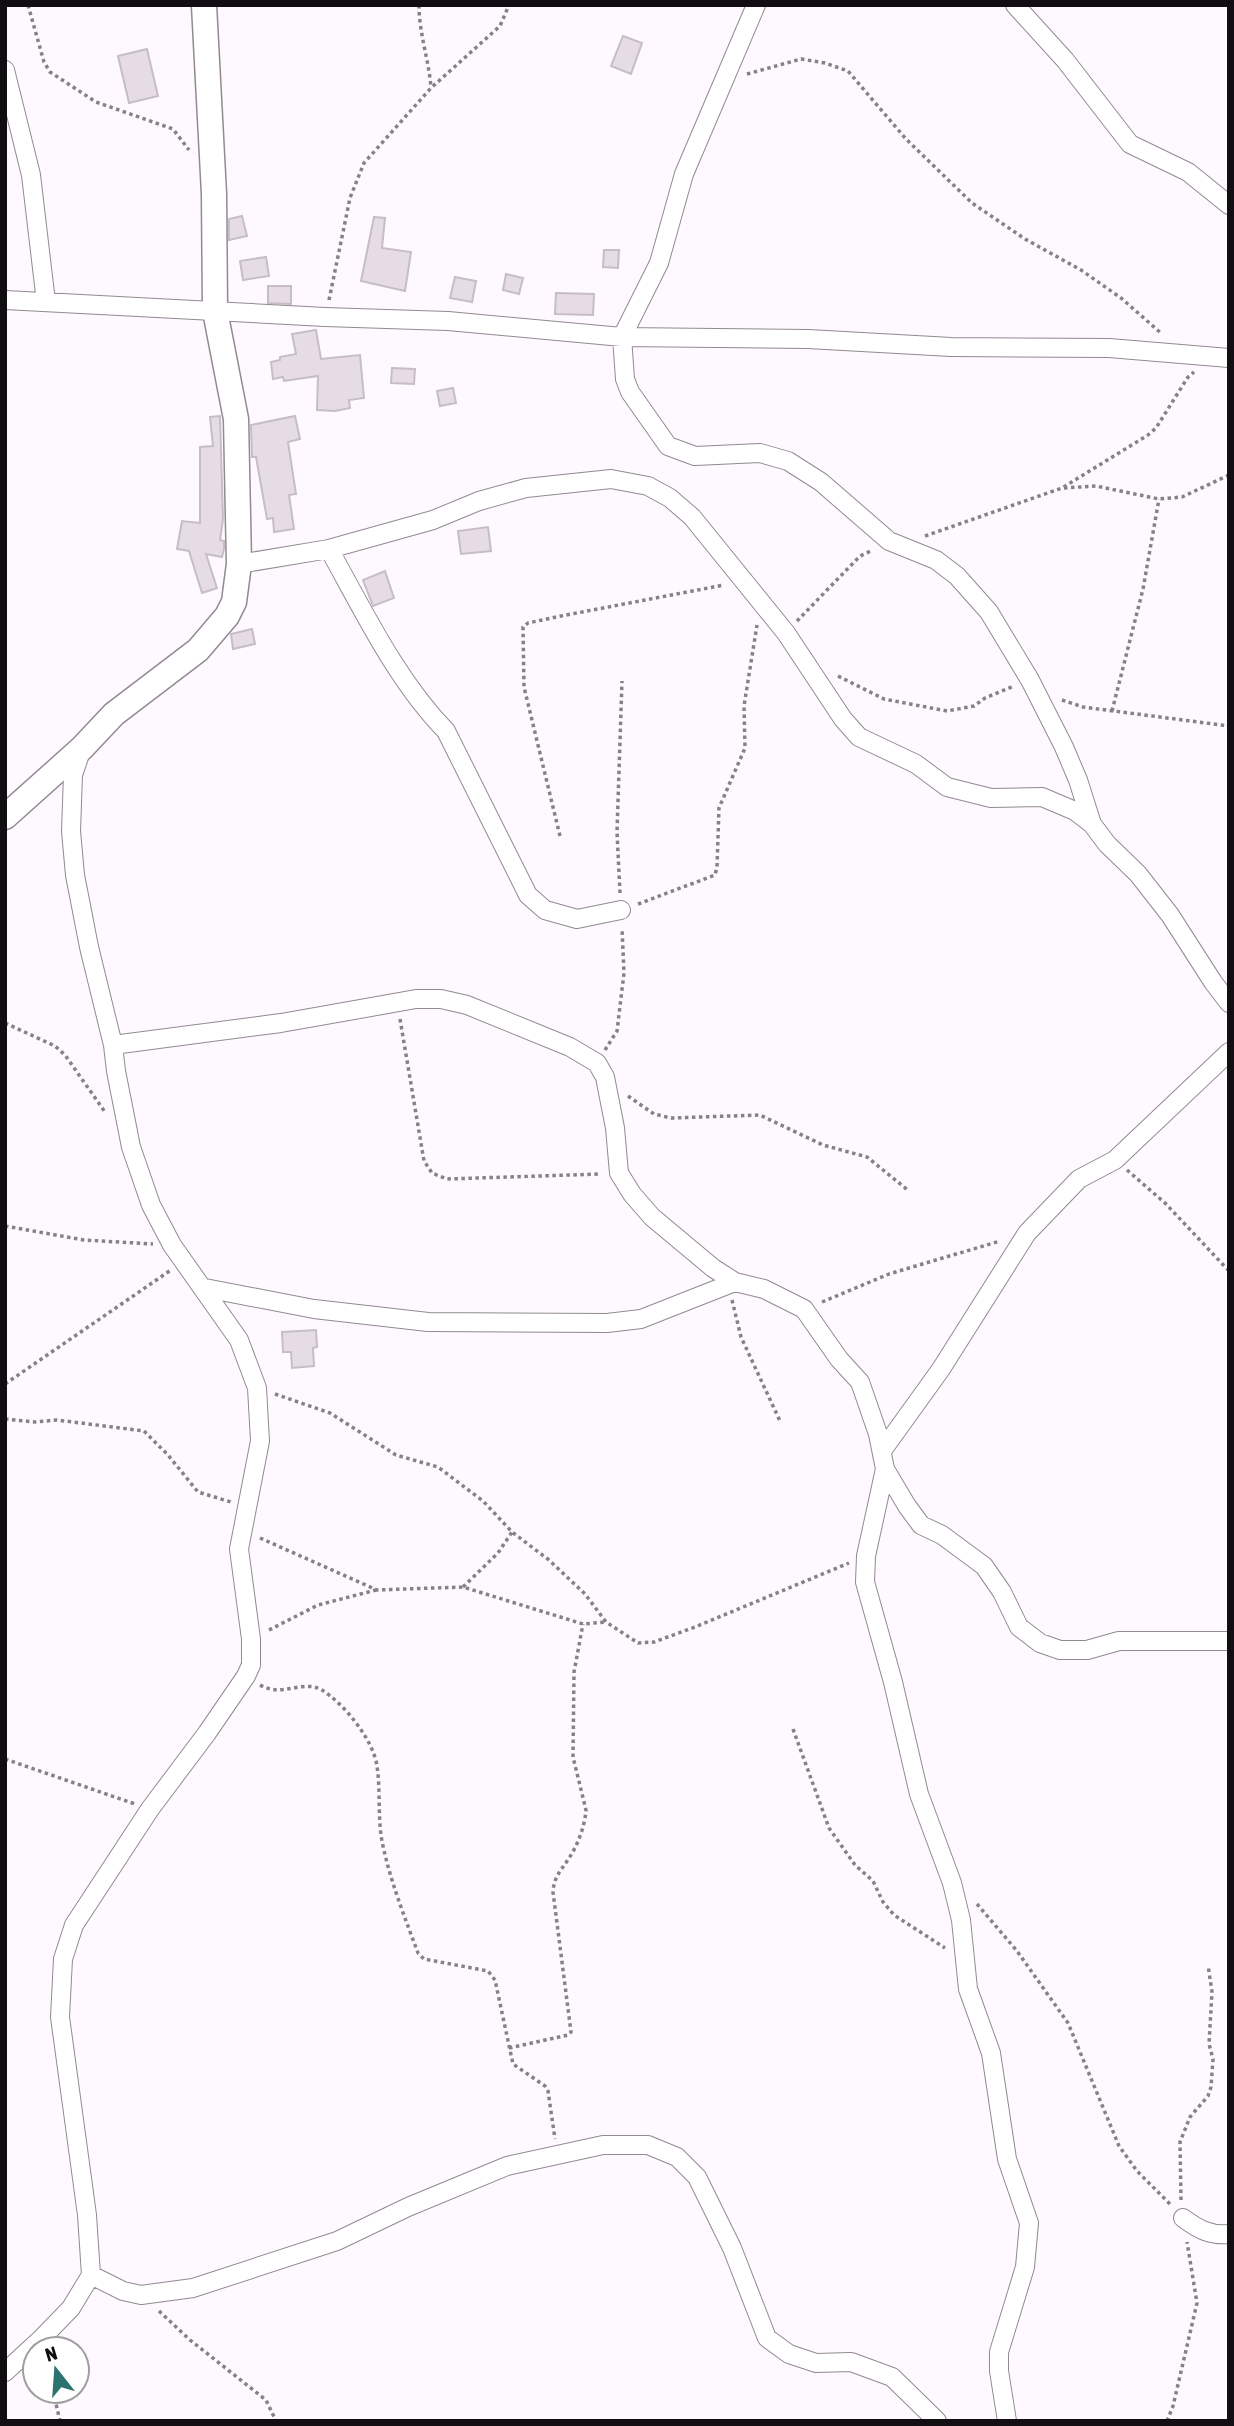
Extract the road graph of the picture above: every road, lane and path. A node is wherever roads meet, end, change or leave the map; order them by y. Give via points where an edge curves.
1 (28, 5) edge
2 (204, 5) edge
3 (419, 5) edge
4 (509, 5) edge
5 (756, 5) edge
6 (1015, 5) edge
7 (5, 70) edge
8 (722, 81) junction
9 (431, 88) junction
10 (191, 153) dead end
11 (1229, 205) edge
12 (5, 300) edge
13 (46, 302) junction
14 (215, 311) junction
15 (325, 317) junction
16 (1162, 334) dead end
17 (621, 337) junction
18 (1224, 357) edge
19 (1229, 475) edge
20 (1062, 488) junction
21 (1159, 499) junction
22 (894, 543) junction
23 (329, 549) junction
24 (239, 564) junction
25 (744, 581) junction
26 (761, 602) junction
27 (786, 633) junction
28 (804, 660) junction
29 (622, 681) dead end
30 (1032, 685) junction
31 (1112, 711) junction
32 (1229, 726) edge
33 (82, 748) junction
34 (5, 817) edge
35 (1092, 824) junction
36 (560, 836) dead end
37 (621, 910) junction
38 (397, 1003) junction
39 (1229, 1003) edge
40 (5, 1024) edge
41 (113, 1045) junction
42 (1229, 1052) edge
43 (601, 1070) junction
44 (109, 1118) dead end
45 (1115, 1160) junction
46 (619, 1173) junction
47 (909, 1191) dead end
48 (5, 1226) edge
49 (1027, 1233) junction
50 (172, 1245) junction
51 (184, 1261) junction
52 (1229, 1271) edge
53 (731, 1283) junction
54 (205, 1289) junction
55 (804, 1310) junction
56 (5, 1384) edge
57 (257, 1388) junction
58 (5, 1419) edge
59 (780, 1421) dead end
60 (883, 1460) junction
61 (247, 1507) junction
62 (242, 1531) junction
63 (512, 1532) junction
64 (866, 1556) junction
65 (463, 1587) junction
66 (377, 1590) junction
67 (606, 1622) junction
68 (583, 1624) junction
69 (251, 1639) junction
70 (1229, 1641) edge
71 (246, 1676) junction
72 (793, 1729) dead end
73 (5, 1759) edge
74 (150, 1809) junction
75 (952, 1883) junction
76 (952, 1956) dead end
77 (1208, 1965) dead end
78 (509, 2048) junction
79 (557, 2155) junction
80 (1183, 2218) junction
81 (1229, 2234) edge
82 (91, 2275) junction
83 (141, 2295) junction
84 (5, 2372) edge
85 (276, 2421) edge
86 (937, 2421) edge
87 (1007, 2421) edge
88 (1167, 2421) edge

1 - 10 path via 50,72 96,102 173,129
2 - 14 street
3 - 9 path
4 - 9 path via 493,34
5 - 8 street
6 - 11 street via 1130,144 1188,172
7 - 13 street via 32,175
8 - 16 path via 801,60 848,71 906,139 972,203 1081,270
8 - 17 street via 684,174 659,263
9 - 15 path via 363,163 350,198
12 - 13 street
13 - 14 street
14 - 15 street
14 - 24 street via 236,419
15 - 17 street via 448,321
17 - 18 street via 1109,348
17 - 22 street via 630,392 668,446 695,456 760,453 788,461 821,482
18 - 20 path via 1188,377 1148,436
19 - 21 path via 1182,497
20 - 21 path via 1096,486
20 - 22 path
21 - 31 path via 1143,589
22 - 27 path via 860,556
22 - 30 street via 936,560 957,576 989,612
23 - 24 street
23 - 25 street via 526,488 611,479 649,486 670,498 692,517
23 - 37 street via 404,678 446,731 528,895 545,910 577,919
24 - 33 street via 234,602 220,625 198,650 114,715
25 - 26 street
25 - 36 path via 523,627 524,688
26 - 27 street
26 - 37 path via 744,706 744,748 719,808 715,875
27 - 28 street
28 - 30 path via 884,699 947,711
28 - 35 street via 859,737 916,764 947,787 991,798 1042,797
29 - 37 path via 617,832
30 - 31 path via 1069,704
30 - 35 street via 1064,747
31 - 32 path
33 - 34 street
33 - 41 street via 73,775 75,875
35 - 39 street via 1162,905
37 - 43 path via 624,974 617,1031
38 - 41 street
38 - 43 street via 441,999 467,1005 570,1047
38 - 46 path via 424,1161 432,1173 447,1179
40 - 44 path via 65,1055
41 - 50 street via 131,1147 151,1205
42 - 45 street
43 - 46 street via 615,1128
43 - 47 path via 654,1114 671,1118 760,1115 823,1145 867,1157
45 - 49 street via 1079,1179
45 - 52 path via 1165,1203
46 - 53 street via 652,1217
48 - 50 path via 84,1240
49 - 55 path via 889,1274
49 - 60 street
50 - 51 street
51 - 54 street
51 - 56 path
53 - 54 street via 640,1318 607,1323 428,1322
53 - 55 street via 764,1289
53 - 59 path via 741,1337
54 - 57 street via 239,1340
55 - 60 street via 860,1382
57 - 61 street via 260,1441
57 - 63 path via 330,1413 396,1455 438,1467 483,1501
58 - 61 path via 144,1431 198,1492
60 - 64 street
60 - 70 street via 921,1525 984,1566 1020,1628 1040,1643 1060,1650 1087,1650 1119,1641
61 - 62 street
62 - 66 path
62 - 69 street via 240,1562
63 - 65 path via 498,1553
63 - 67 path via 586,1594
64 - 67 path via 654,1642 638,1643
64 - 75 street via 865,1582 919,1794
65 - 66 path
65 - 68 path
66 - 69 path via 318,1605
67 - 68 path
68 - 78 path via 574,1672 573,1757 586,1819 573,1852 553,1880 571,2032
69 - 71 street
71 - 74 street
71 - 78 path via 268,1690 319,1688 352,1716 377,1764 385,1856 418,1953 424,1959 488,1971 495,1980
72 - 76 path via 829,1828 855,1865 873,1881 894,1915
73 - 74 path
74 - 82 street via 74,1925 64,1959 60,2017
75 - 80 path via 984,1910 1068,2023 1119,2146
75 - 87 street via 968,1989 991,2053 1007,2160 1029,2223 1025,2267 999,2352
77 - 80 path via 1211,2087 1190,2117 1180,2142
78 - 79 path via 516,2068 548,2091
79 - 83 street via 508,2166 337,2241 193,2288
79 - 86 street via 603,2145 648,2145 677,2157 698,2177 767,2338 798,2357 851,2362 892,2377
80 - 81 street via 1200,2230
80 - 88 path via 1197,2303
82 - 83 street
82 - 84 street via 71,2308
83 - 85 path via 266,2400

